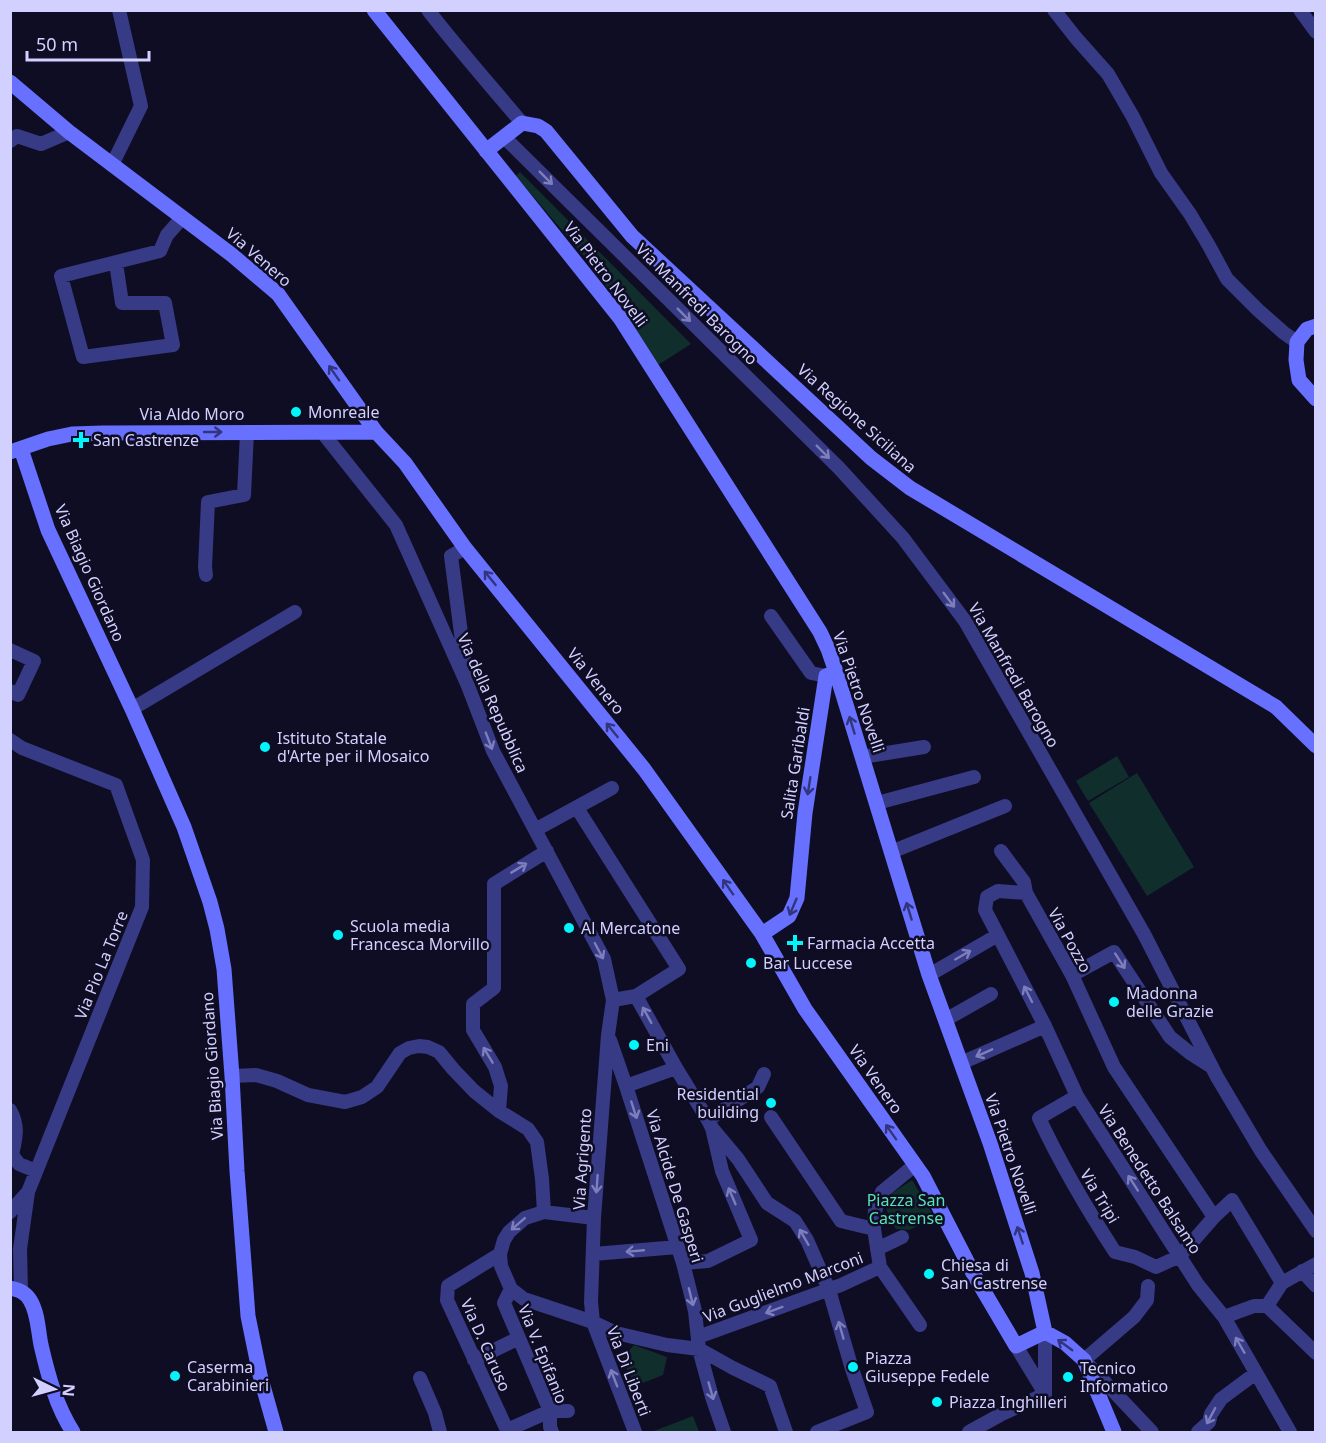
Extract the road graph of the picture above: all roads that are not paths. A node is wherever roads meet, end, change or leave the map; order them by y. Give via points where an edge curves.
1 (119, 10) edge
2 (374, 10) edge
3 (428, 10) edge
4 (1054, 10) edge
5 (1300, 10) edge
6 (1316, 32) edge
7 (10, 82) edge
8 (522, 123) junction
9 (69, 132) junction
10 (504, 137) junction
11 (10, 141) edge
12 (486, 151) junction
13 (112, 165) junction
14 (182, 218) junction
15 (116, 263) dead end
16 (1316, 326) edge
17 (1297, 342) junction
18 (1316, 399) edge
19 (247, 432) junction
20 (322, 432) junction
21 (376, 432) junction
22 (16, 450) edge
23 (465, 548) junction
24 (206, 575) dead end
25 (296, 612) dead end
26 (771, 616) dead end
27 (10, 650) edge
28 (831, 674) junction
29 (468, 686) junction
30 (10, 691) edge
31 (132, 709) junction
32 (10, 740) edge
33 (1316, 746) edge
34 (924, 747) dead end
35 (862, 757) junction
36 (974, 777) dead end
37 (612, 788) dead end
38 (877, 804) junction
39 (1005, 806) dead end
40 (577, 808) junction
41 (535, 830) junction
42 (1001, 850) dead end
43 (547, 851) junction
44 (891, 852) junction
45 (1026, 893) junction
46 (762, 934) junction
47 (998, 935) junction
48 (929, 975) junction
49 (1072, 975) junction
50 (991, 994) dead end
51 (636, 996) junction
52 (613, 1000) junction
53 (945, 1020) junction
54 (1045, 1026) junction
55 (608, 1035) junction
56 (962, 1063) junction
57 (676, 1068) junction
58 (1212, 1068) junction
59 (764, 1074) dead end
60 (232, 1076) junction
61 (626, 1086) junction
62 (1077, 1096) junction
63 (10, 1110) edge
64 (499, 1111) junction
65 (771, 1117) dead end
66 (710, 1124) junction
67 (915, 1165) junction
68 (36, 1171) junction
69 (28, 1192) junction
70 (10, 1212) edge
71 (544, 1212) junction
72 (1214, 1217) junction
73 (594, 1218) junction
74 (874, 1229) junction
75 (1316, 1231) edge
76 (902, 1237) dead end
77 (678, 1247) junction
78 (877, 1250) junction
79 (500, 1254) junction
80 (593, 1254) junction
81 (1180, 1256) junction
82 (683, 1263) junction
83 (1316, 1263) edge
84 (880, 1267) junction
85 (1302, 1271) junction
86 (1282, 1283) junction
87 (1149, 1286) dead end
88 (1316, 1286) edge
89 (511, 1289) junction
90 (16, 1290) edge
91 (829, 1290) junction
92 (1270, 1303) junction
93 (1224, 1317) junction
94 (593, 1322) junction
95 (920, 1325) dead end
96 (1045, 1332) junction
97 (519, 1338) junction
98 (699, 1343) junction
99 (1016, 1346) junction
100 (1316, 1353) edge
101 (474, 1360) junction
102 (1084, 1360) junction
103 (1256, 1373) junction
104 (420, 1378) dead end
105 (1045, 1394) junction
106 (550, 1411) junction
107 (568, 1411) dead end
108 (73, 1432) edge
109 (276, 1432) edge
110 (440, 1432) edge
111 (552, 1432) edge
112 (635, 1432) edge
113 (724, 1432) edge
114 (786, 1432) edge
115 (817, 1432) edge
116 (969, 1432) edge
117 (1114, 1432) edge
118 (1152, 1432) edge
119 (1198, 1432) edge
120 (1290, 1432) edge

1 - 13 street via 141,106
2 - 12 street, Via Pietro Novelli
3 - 8 street
4 - 17 street via 1108,74 1161,173 1227,279
5 - 6 street
7 - 9 street, Via Venero
8 - 10 street
8 - 33 street, Via Regione Siciliana via 546,131 632,236 872,458 910,488 1276,707
9 - 11 street via 41,144 17,136
9 - 13 street, Via Venero
10 - 12 street
10 -> 58 street, Via Manfredi Barogno via 839,468 903,538 965,621 1144,934
12 - 28 street, Via Pietro Novelli via 620,318 820,632 828,649
13 - 14 street, Via Venero
14 - 15 street via 167,235 160,251 62,276 83,357 173,345 165,303 122,303
21 -> 14 street, Via Venero via 278,294
16 - 17 street via 1307,329
17 - 18 street via 1299,380
19 - 20 street, Via Aldo Moro
22 -> 19 street, Via Aldo Moro via 72,434
19 - 24 street via 244,495 208,502
20 - 21 street, Via Aldo Moro
20 - 29 street, Via della Repubblica via 396,525
21 - 23 street, Via Venero via 405,463
22 - 31 street, Via Biagio Giordano via 48,530
23 - 29 street via 451,556
46 -> 23 street, Via Venero via 644,769
25 - 31 street
26 - 28 street via 811,673
27 - 30 street via 34,661 18,694
35 -> 28 street, Via Pietro Novelli
28 -> 46 street, Salita Garibaldi via 805,813 797,898 789,916
29 -> 41 street, Via della Repubblica via 493,751
31 - 60 street, Via Biagio Giordano via 184,826 210,902 224,969
32 - 68 street, Via Pio La Torre via 116,785 143,860 142,907
34 - 35 street
35 - 38 street, Via Pietro Novelli
36 - 38 street
37 - 40 street
38 - 44 street, Via Pietro Novelli
39 - 44 street
40 - 41 street
40 - 51 street via 679,969
41 - 43 street, Via della Repubblica
42 - 45 street, Via Pozzo via 1024,882
43 -> 52 street, Via della Repubblica via 604,959
64 -> 43 street via 501,1086 495,1067 472,1030 473,1004 494,988 494,884
48 -> 44 street, Via Pietro Novelli
45 - 47 street, Via Benedetto Balsamo via 998,891 987,897 985,910
45 - 49 street, Via Pozzo
67 -> 46 street, Via Venero via 805,1009
48 -> 47 street
54 -> 47 street, Via Benedetto Balsamo
48 - 53 street, Via Pietro Novelli
49 -> 58 street via 1114,952 1170,1037
49 - 72 street, Via Pozzo via 1114,1067
50 - 53 street
51 - 52 street
57 -> 51 street
52 - 55 street, Via Agrigento
53 - 56 street, Via Pietro Novelli
54 -> 56 street
54 - 62 street, Via Benedetto Balsamo
55 - 61 street, Via Alcide De Gasperi
55 -> 73 street, Via Agrigento
96 -> 56 street, Via Pietro Novelli via 1032,1273
57 - 61 street
57 - 66 street
58 - 75 street, Via Manfredi Barogno via 1261,1151
59 - 66 street via 758,1087
60 - 64 street via 256,1075 308,1095 345,1102 376,1087 400,1053 409,1048 428,1047 439,1052 474,1091
60 - 109 street, Via Biagio Giordano via 248,1316
61 -> 77 street, Via Alcide De Gasperi
81 -> 62 street, Via Benedetto Balsamo
62 - 81 street, Via Tripi via 1039,1118 1094,1220 1115,1252 1156,1268
63 - 68 street via 16,1121 12,1155 19,1164
64 - 71 street via 528,1129 537,1142
65 - 74 street via 841,1221
82 -> 66 street via 708,1261 751,1240 722,1171
91 -> 66 street via 795,1221 767,1203
67 - 74 street via 882,1192
67 - 99 street, Via Venero
68 - 69 street, Via Pio La Torre
69 - 70 street
69 - 90 street
71 - 73 street
71 -> 79 street via 525,1218 510,1232
72 - 81 street
72 - 86 street via 1232,1200
73 - 80 street, Via Agrigento
74 - 78 street
76 - 78 street
77 -> 80 street
77 - 82 street, Via Alcide De Gasperi
78 - 84 street
79 - 89 street
79 - 101 street, Via D. Caruso via 448,1286 447,1300
80 - 94 street, Via Agrigento
81 - 93 street, Via Benedetto Balsamo
82 -> 98 street, Via Alcide De Gasperi
83 - 85 street
84 - 91 street, Via Guglielmo Marconi
84 - 95 street
85 - 86 street
85 - 88 street
86 - 92 street
87 - 102 street via 1147,1300 1134,1317
89 - 94 street via 524,1299
89 - 97 street, Via V. Epifanio via 504,1303
90 - 108 street via 29,1299 50,1381
91 -> 98 street, Via Guglielmo Marconi
115 -> 91 street via 867,1412
92 - 93 street
92 - 100 street
103 -> 93 street, Via Benedetto Balsamo
94 - 98 street via 616,1333 668,1345
112 -> 94 street, Via Di Liberti
96 - 99 street
102 -> 96 street
96 - 105 street, Via Pietro Novelli
97 - 101 street
97 - 106 street, Via V. Epifanio
98 -> 113 street, Via Alcide De Gasperi
98 - 114 street via 733,1368 770,1386
99 - 105 street, Via Venero
101 - 106 street, Via D. Caruso via 507,1430
102 - 117 street
102 - 118 street
103 -> 119 street via 1221,1399 1209,1422
103 - 120 street, Via Benedetto Balsamo
104 - 110 street
105 - 116 street
106 - 107 street
106 - 111 street, Via V. Epifanio

